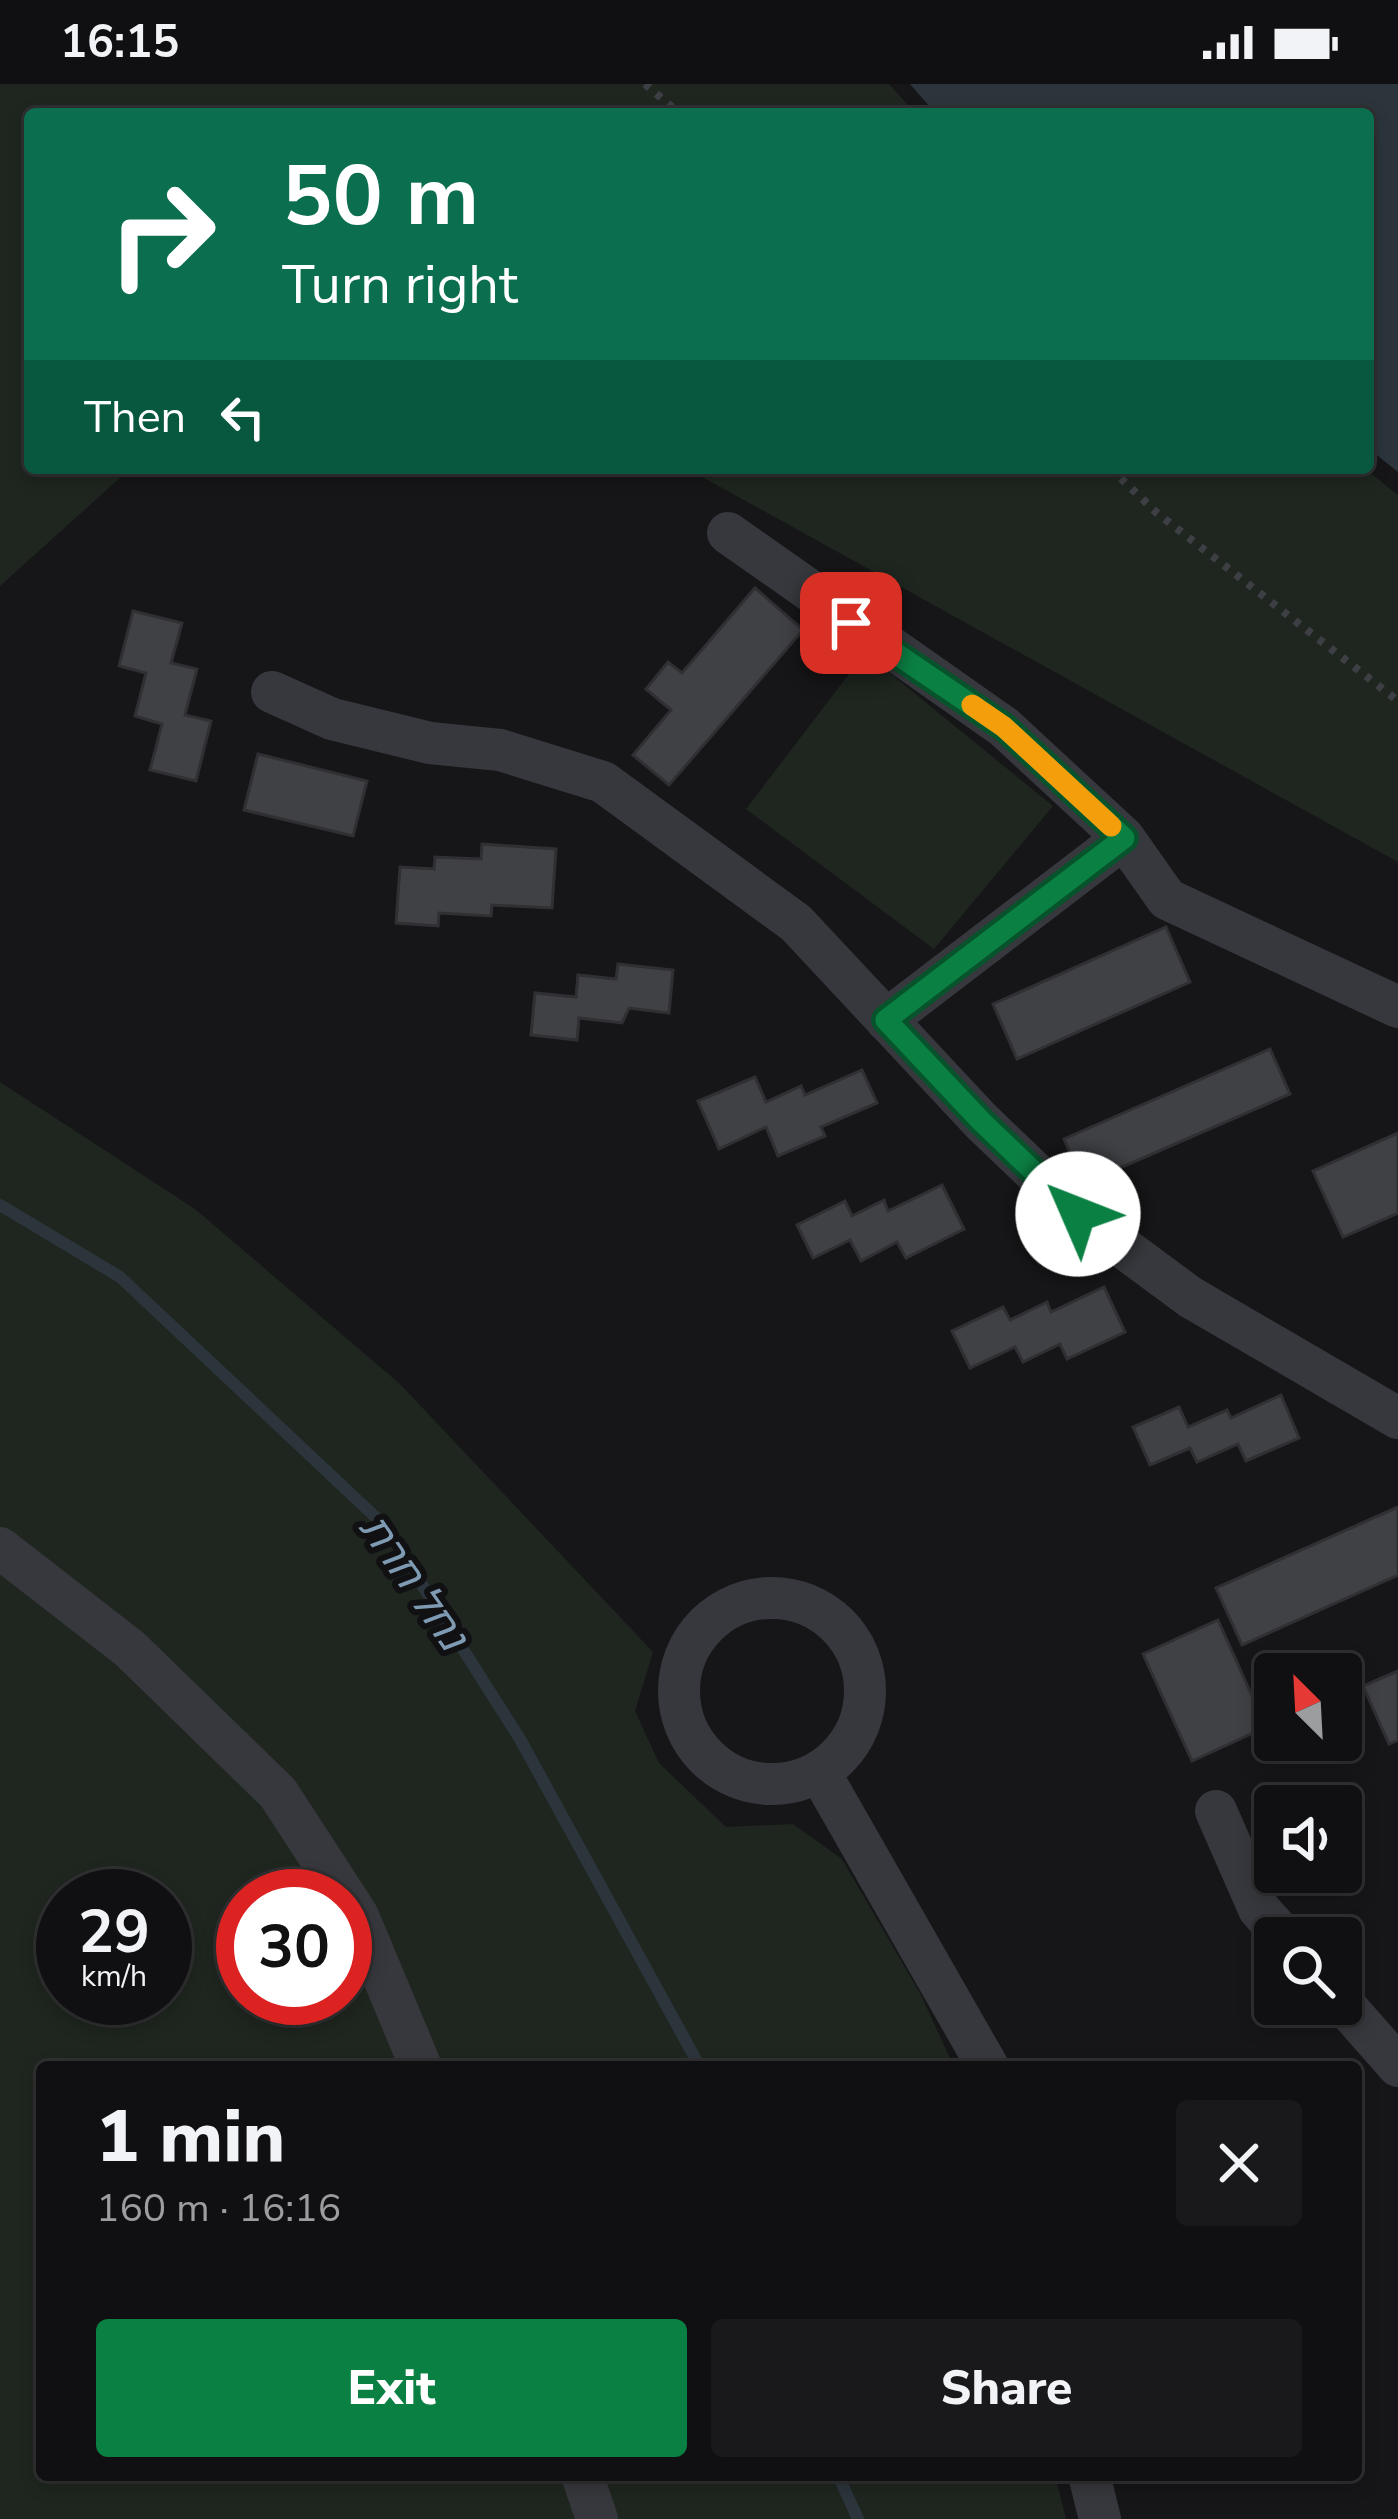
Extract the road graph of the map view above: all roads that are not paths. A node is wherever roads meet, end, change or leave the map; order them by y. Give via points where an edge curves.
1 (728, 533) dead end
2 (272, 692) dead end
3 (1124, 838) junction
4 (1398, 1007) edge
5 (886, 1020) junction
6 (1398, 1418) edge
7 (0, 1547) edge
8 (820, 1772) junction
9 (1216, 1811) dead end
10 (1266, 1917) edge
11 (1362, 2025) edge
12 (418, 2061) edge
13 (985, 2061) edge
14 (1398, 2066) edge
15 (583, 2481) edge
16 (1090, 2481) edge
17 (597, 2519) edge
18 (1100, 2519) edge

1 - 3 street via 1004,727
2 - 5 street via 332,719 500,750 603,782 796,923
3 - 4 street via 1168,898
3 - 5 street
5 - 6 street via 1078,1214 1190,1297
7 - 12 street via 130,1649 278,1793 358,1916
8 - 8 street via 845,1751 867,1690 845,1631 790,1599 728,1608 684,1656 677,1688 682,1721 701,1754 727,1774 758,1785
8 - 13 street
9 - 10 street
11 - 14 street
15 - 17 street
16 - 18 street

